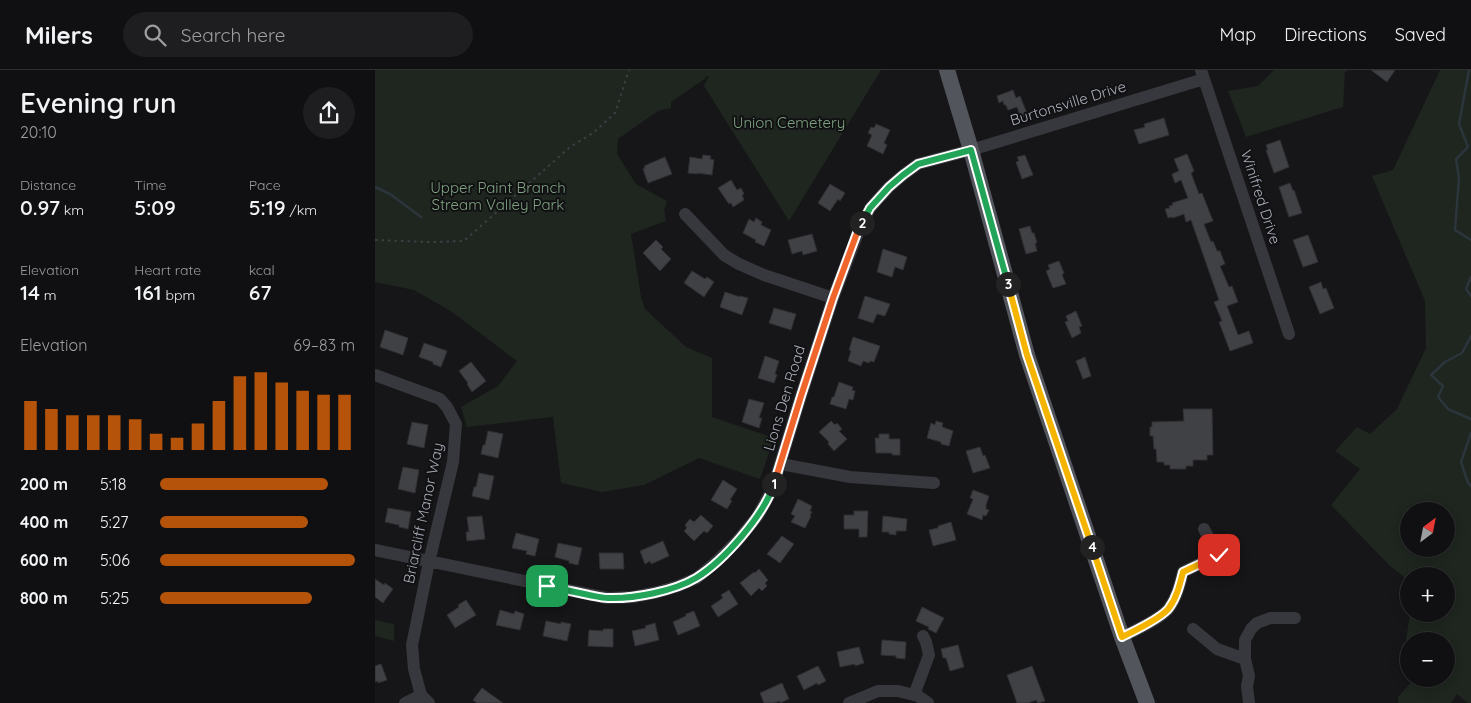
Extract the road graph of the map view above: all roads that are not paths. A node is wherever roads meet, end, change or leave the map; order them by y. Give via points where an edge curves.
1 (947, 70) edge
2 (1203, 75) edge
3 (971, 150) junction
4 (685, 214) dead end
5 (833, 298) junction
6 (1289, 334) dead end
7 (375, 375) edge
8 (781, 464) junction
9 (934, 483) dead end
10 (1204, 529) dead end
11 (375, 550) edge
12 (429, 562) junction
13 (1295, 618) dead end
14 (1193, 629) dead end
15 (923, 636) dead end
16 (1122, 637) junction
17 (1245, 659) junction
18 (914, 695) junction
19 (425, 699) edge
20 (405, 703) edge
21 (849, 703) edge
22 (928, 703) edge
23 (1147, 703) edge
24 (1249, 703) edge

1 - 3 main road
2 - 3 street, Burtonsville Drive
2 - 6 street, Winifred Drive
3 - 5 street, Lions Den Road via 918,164 889,187 870,208 857,233
3 - 16 main road via 1027,355
4 - 5 street via 724,255 739,264
5 - 8 street, Lions Den Road
7 - 12 street, Briarcliff Manor Way via 440,399 456,424 453,462
8 - 9 street via 850,477
8 - 12 street, Lions Den Road via 772,490 757,517 738,540 697,578 658,592 607,598
10 - 16 street via 1219,555 1183,572 1179,590 1168,609
11 - 12 street, Lions Den Road
12 - 19 street, Briarcliff Manor Way via 412,645 414,669
13 - 17 street via 1270,618 1257,623 1245,640
14 - 17 street via 1217,649
15 - 18 street via 929,655
16 - 23 main road
17 - 24 street
18 - 21 street via 878,691
18 - 22 street
19 - 20 street

